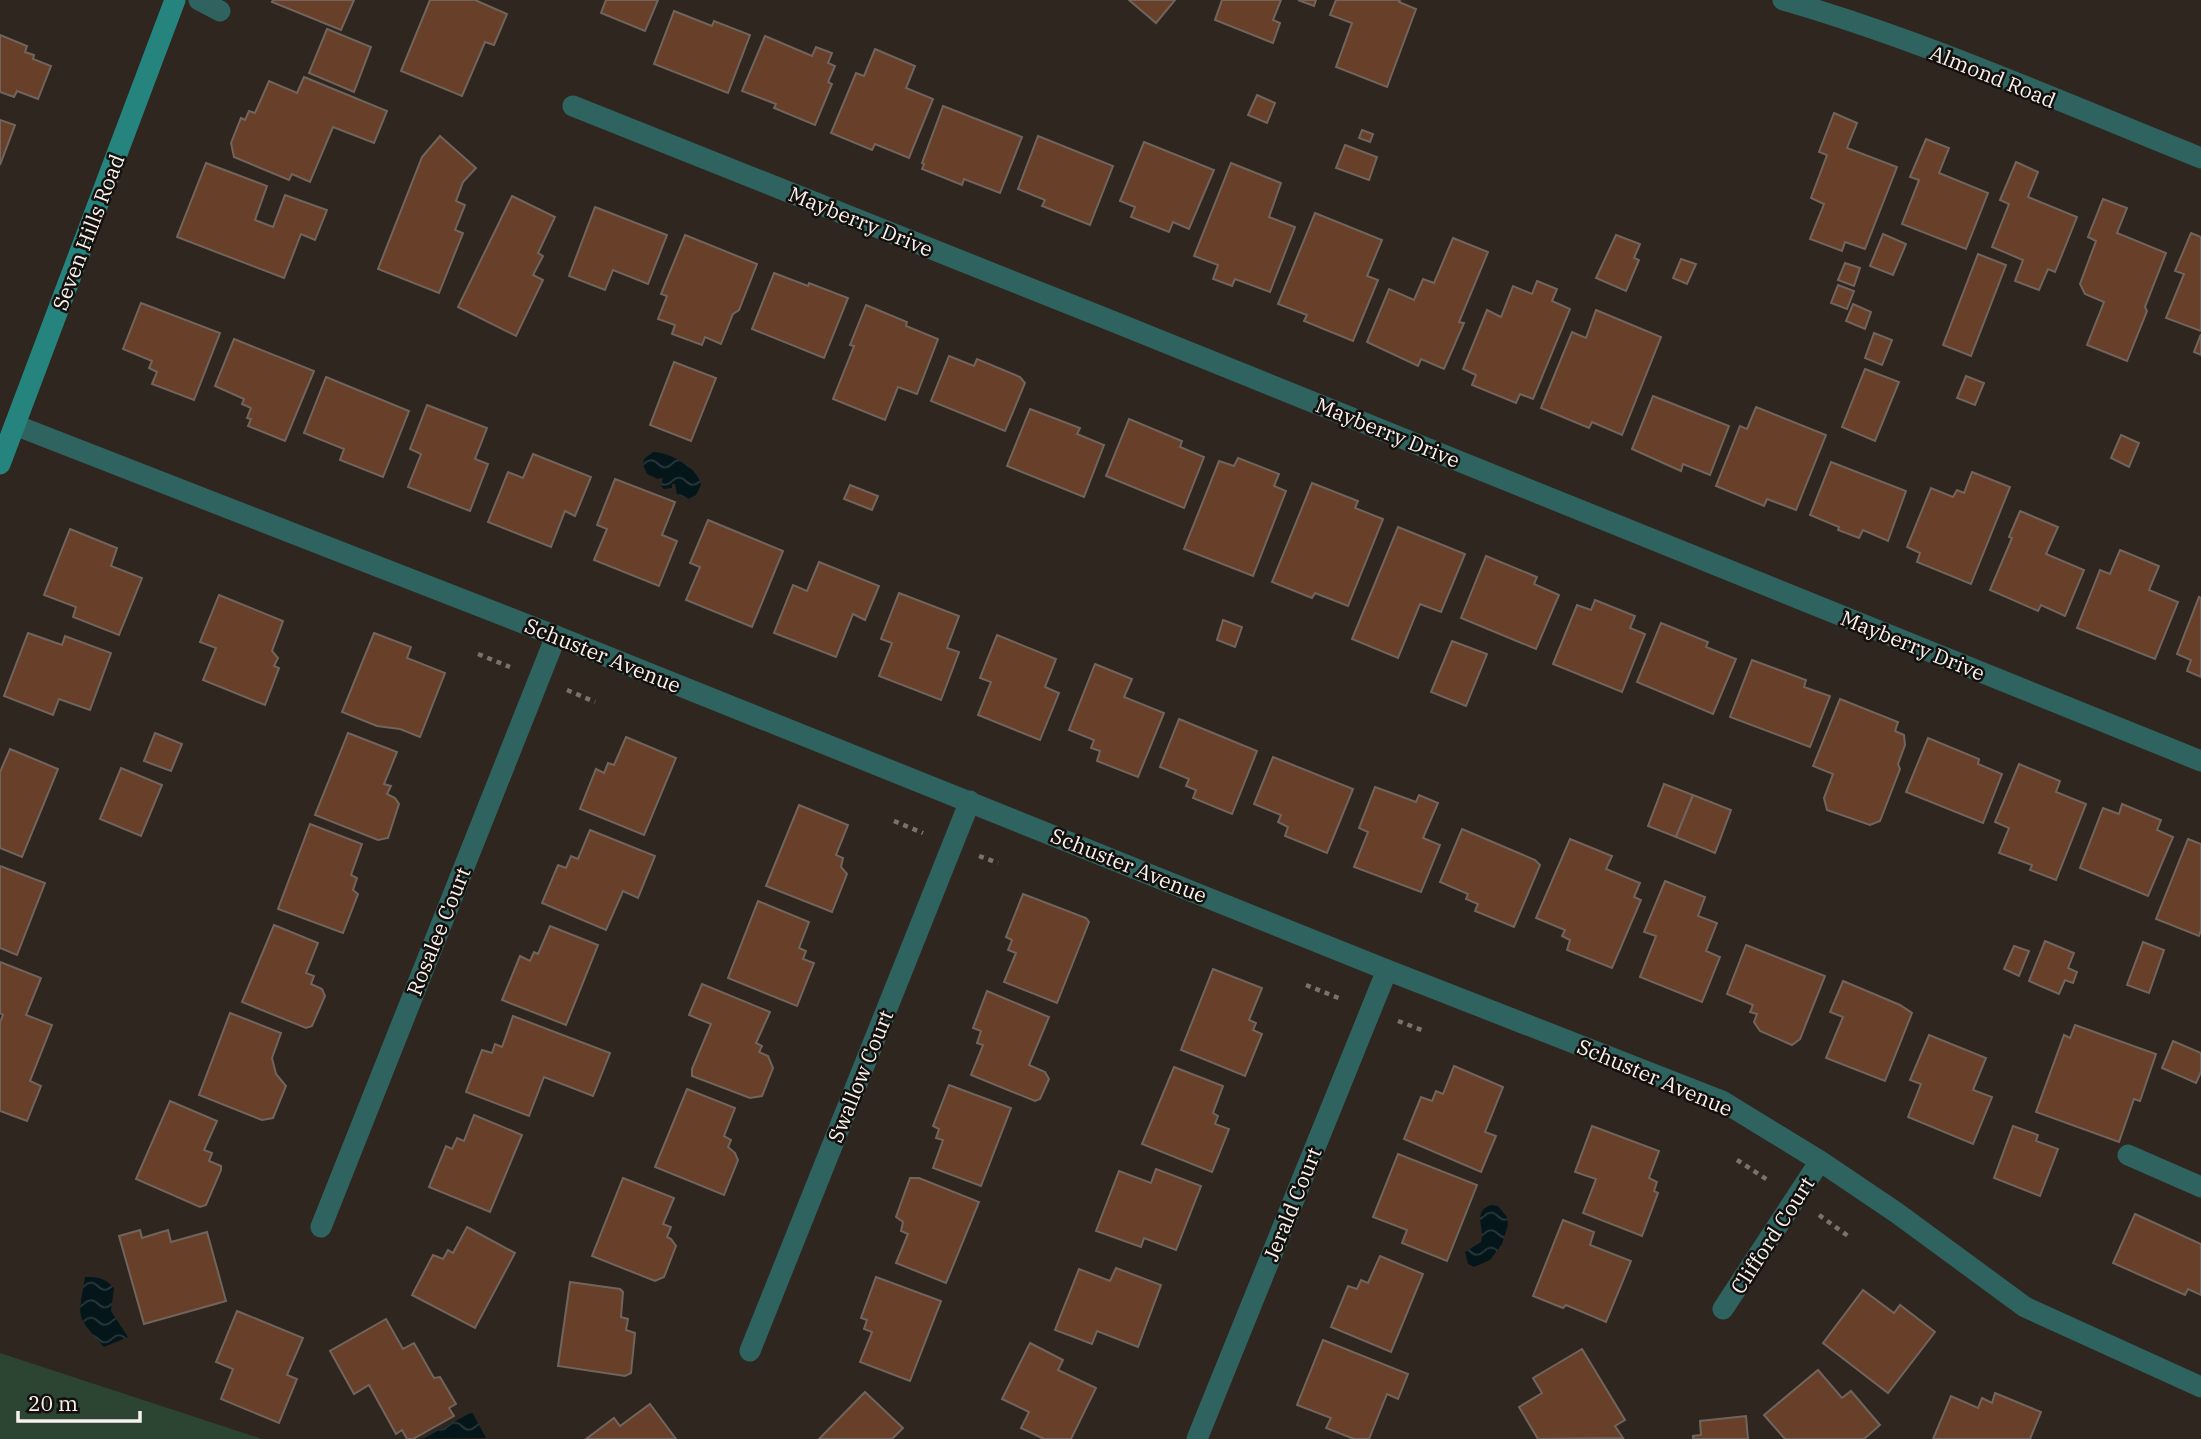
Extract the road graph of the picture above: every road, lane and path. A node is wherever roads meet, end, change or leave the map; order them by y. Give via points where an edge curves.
1 (175, 0) edge
2 (199, 0) edge
3 (1783, 0) edge
4 (220, 11) dead end
5 (573, 106) dead end
6 (2201, 158) edge
7 (15, 425) junction
8 (0, 464) edge
9 (556, 636) junction
10 (2201, 761) edge
11 (970, 801) junction
12 (1387, 970) junction
13 (2128, 1155) dead end
14 (1820, 1161) junction
15 (2201, 1187) edge
16 (321, 1227) dead end
17 (1723, 1309) dead end
18 (750, 1351) dead end
19 (2201, 1387) edge
20 (1197, 1439) edge

1 - 7 street, Seven Hills Road
2 - 4 street
3 - 6 street, Almond Road via 1921,47
5 - 10 street, Mayberry Drive
7 - 8 street, Seven Hills Road
7 - 9 street, Schuster Avenue
9 - 11 street, Schuster Avenue
9 - 16 street, Rosalee Court
11 - 12 street, Schuster Avenue
11 - 18 street, Swallow Court
12 - 14 street, Schuster Avenue via 1722,1101
12 - 20 street, Jerald Court
13 - 15 street
14 - 17 street, Clifford Court
14 - 19 street, Schuster Avenue via 2025,1307

